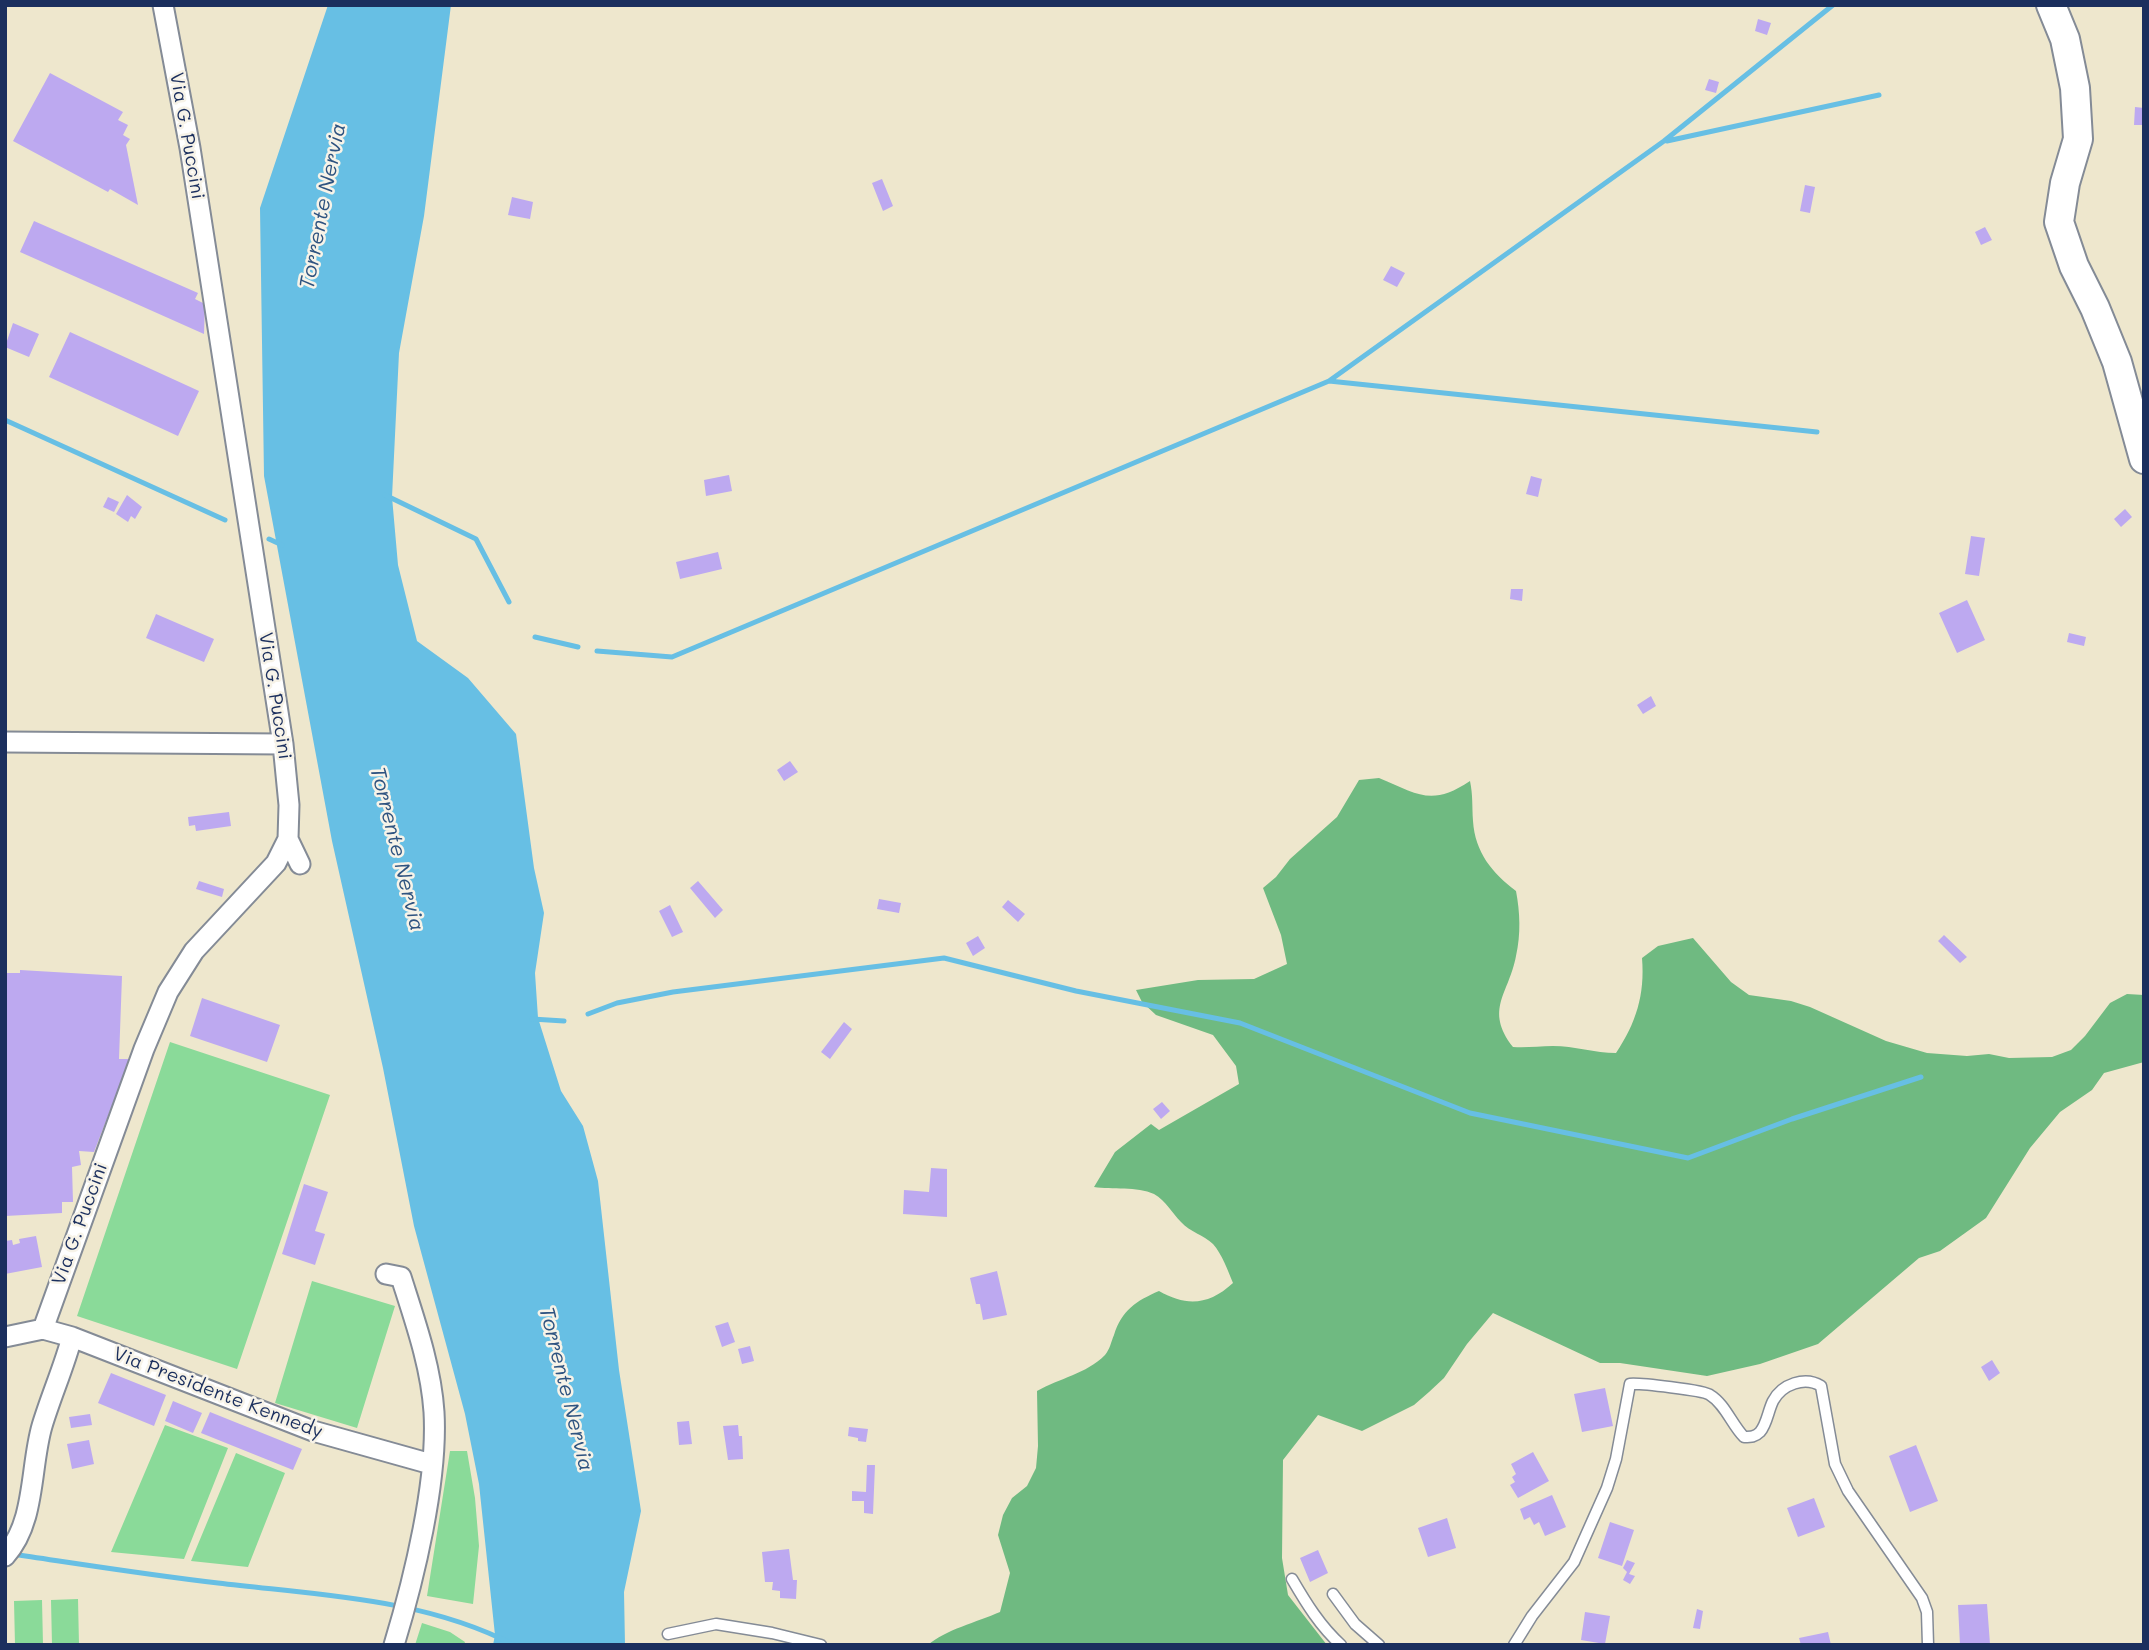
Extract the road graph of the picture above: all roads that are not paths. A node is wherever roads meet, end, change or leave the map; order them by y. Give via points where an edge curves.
1 (163, 5) edge
2 (2051, 5) edge
3 (2144, 459) edge
4 (5, 742) edge
5 (283, 744) junction
6 (288, 839) junction
7 (300, 864) dead end
8 (386, 1275) dead end
9 (43, 1329) junction
10 (5, 1337) edge
11 (72, 1337) junction
12 (431, 1464) junction
13 (10, 1550) edge
14 (1292, 1579) dead end
15 (1333, 1594) dead end
16 (668, 1634) dead end
17 (396, 1637) edge
18 (821, 1645) edge
19 (1341, 1645) edge
20 (1379, 1645) edge
21 (1514, 1645) edge
22 (1928, 1645) edge

1 - 5 street, Via G. Puccini via 190,148
2 - 3 street via 2065,39 2078,139 2059,222 2117,362
4 - 5 street
5 - 6 street, Via G. Puccini
6 - 7 street
6 - 9 street, Via G. Puccini via 276,863 194,951 167,992
8 - 12 street via 401,1277 424,1353 434,1412
9 - 10 street, Via Presidente Kennedy
9 - 11 street, Via Presidente Kennedy
11 - 12 street, Via Presidente Kennedy via 313,1431
11 - 13 street via 42,1428 29,1502
12 - 17 street via 423,1527
14 - 19 lane via 1307,1606
15 - 20 lane via 1355,1624
16 - 18 lane via 716,1624
21 - 22 lane via 1574,1562 1607,1488 1630,1384 1709,1394 1744,1437 1754,1437 1761,1431 1773,1399 1784,1388 1814,1381 1821,1386 1835,1465 1922,1598

